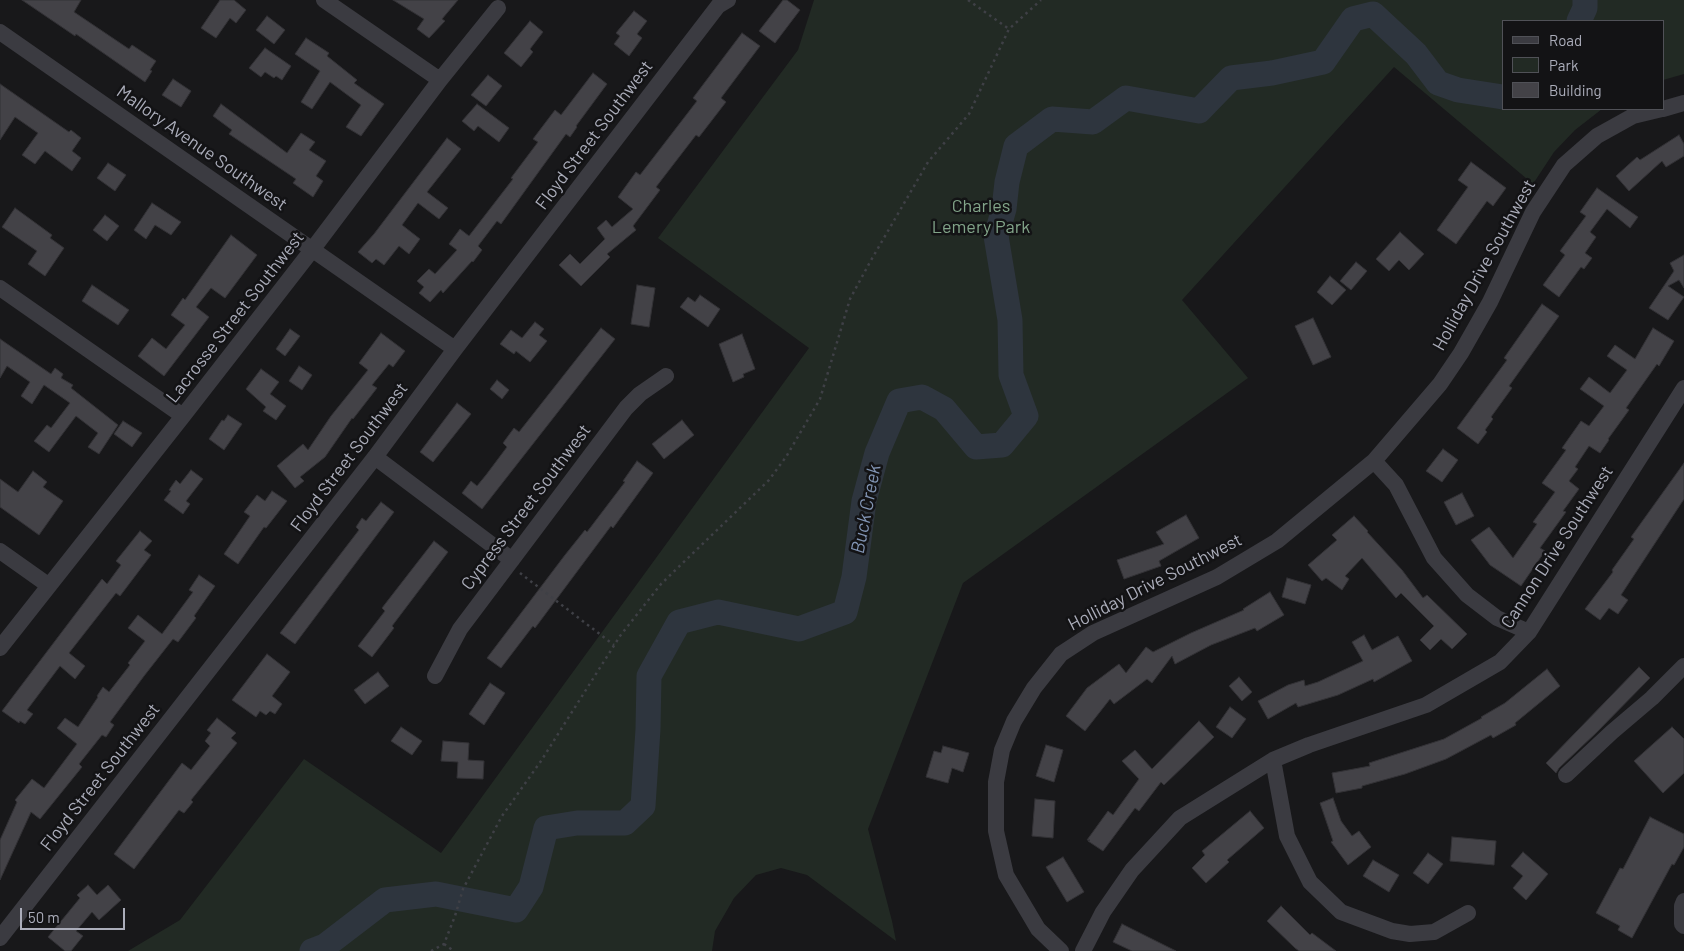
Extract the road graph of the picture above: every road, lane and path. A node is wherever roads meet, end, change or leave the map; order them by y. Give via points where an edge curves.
1 (324, 0) edge
2 (728, 0) edge
3 (968, 0) edge
4 (1041, 0) edge
5 (498, 8) dead end
6 (1009, 29) junction
7 (0, 32) edge
8 (440, 80) junction
9 (1684, 103) edge
10 (1664, 108) edge
11 (1658, 110) edge
12 (312, 250) junction
13 (0, 288) edge
14 (455, 349) junction
15 (666, 376) dead end
16 (1684, 388) edge
17 (183, 416) junction
18 (375, 457) junction
19 (1374, 461) junction
20 (0, 551) edge
21 (510, 562) junction
22 (48, 585) junction
23 (1529, 632) junction
24 (614, 645) junction
25 (0, 648) edge
26 (1684, 666) edge
27 (435, 676) dead end
28 (1273, 760) junction
29 (1566, 775) dead end
30 (1684, 901) edge
31 (1468, 913) dead end
32 (1684, 926) edge
33 (0, 938) edge
34 (444, 944) junction
35 (432, 951) edge
36 (454, 951) edge
37 (1061, 951) edge
38 (1083, 951) edge

1 - 8 street
2 - 14 street, Floyd Street Southwest via 718,6
3 - 6 path
4 - 6 path
5 - 8 street, Lacrosse Street Southwest
6 - 24 path via 968,114 928,162 850,299 820,399 786,457 769,480 661,584
7 - 12 street, Mallory Avenue Southwest
8 - 12 street, Lacrosse Street Southwest
9 - 10 street, Holliday Drive Southwest
11 - 19 street, Holliday Drive Southwest via 1633,116 1597,136 1564,165 1533,212 1461,353 1440,384
12 - 14 street, Mallory Avenue Southwest
12 - 17 street, Lacrosse Street Southwest
13 - 17 street
14 - 18 street, Floyd Street Southwest
15 - 21 street, Cypress Street Southwest via 626,408
16 - 23 street, Cannon Drive Southwest
17 - 22 street, Lacrosse Street Southwest
18 - 21 street
18 - 33 street, Floyd Street Southwest
19 - 23 street via 1396,485 1434,558 1468,595 1497,618
19 - 37 street, Holliday Drive Southwest via 1277,541 1217,577 1093,633 1061,654 1034,688 1014,721 1002,750 996,782 996,831 1006,875 1038,930
20 - 22 street
21 - 24 path
21 - 27 street, Cypress Street Southwest via 460,629
22 - 25 street, Lacrosse Street Southwest
23 - 28 street, Cannon Drive Southwest via 1500,662 1426,705
24 - 34 path via 541,762 502,816 463,889
26 - 29 street
28 - 31 street via 1287,836 1310,882 1341,912 1392,931 1410,934 1434,932
28 - 38 street, Cannon Drive Southwest via 1180,818 1132,870 1103,912
30 - 32 street
34 - 35 path
34 - 36 path

